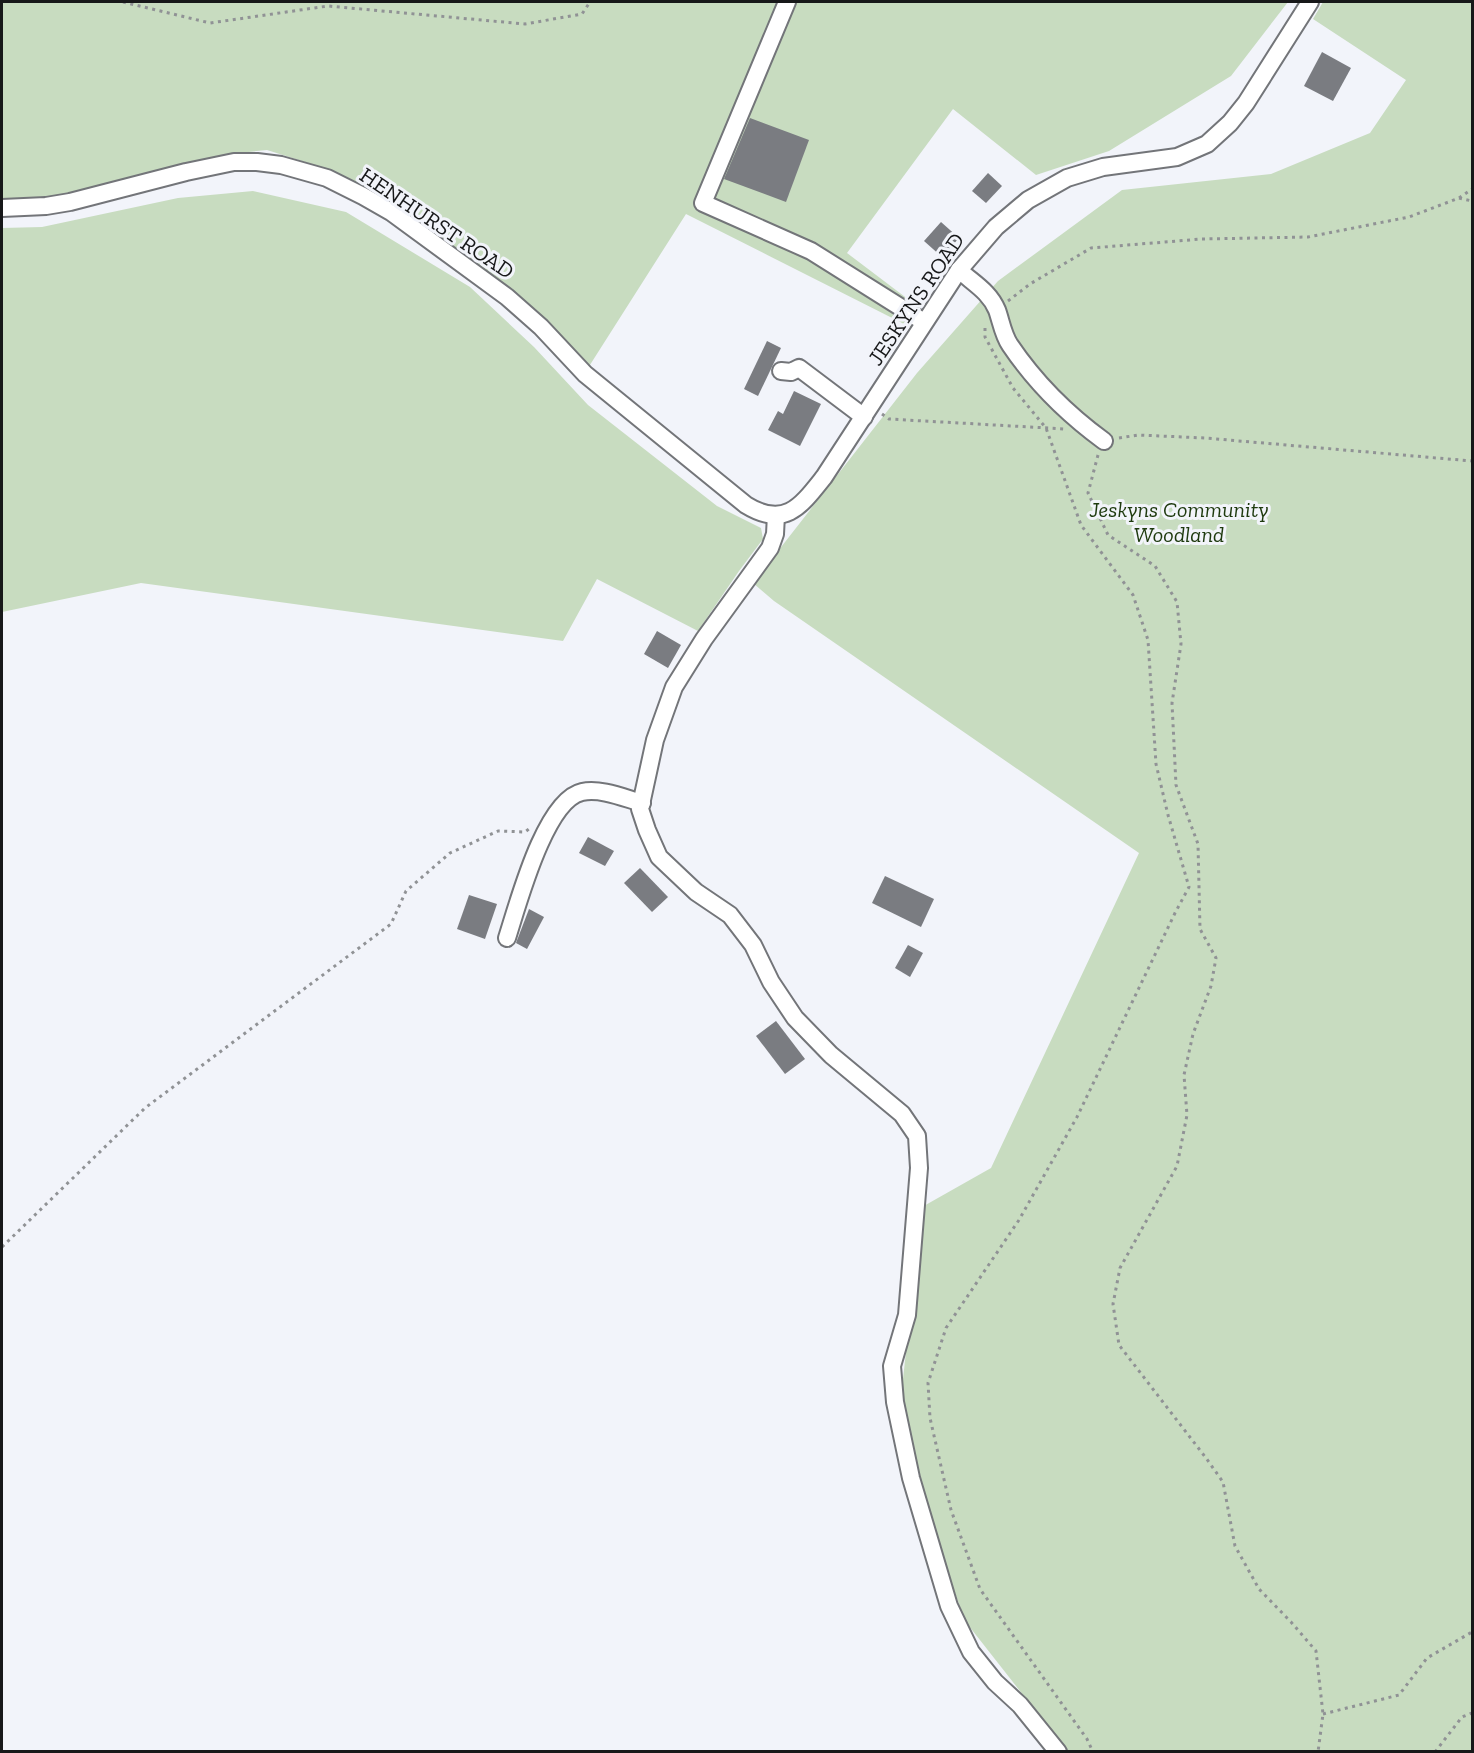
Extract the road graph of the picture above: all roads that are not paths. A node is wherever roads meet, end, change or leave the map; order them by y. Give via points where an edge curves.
1 (787, 2) edge
2 (1310, 2) edge
3 (2, 208) edge
4 (959, 270) junction
5 (924, 322) junction
6 (781, 371) dead end
7 (867, 411) junction
8 (1104, 441) road end
9 (777, 515) junction
10 (642, 803) junction
11 (507, 938) dead end
12 (1058, 1752) edge

1 - 5 street via 703,203 811,251
2 - 4 street, JESKYNS ROAD via 1246,103 1207,144 1171,158 1093,169 1054,184 1004,220
3 - 9 street, HENHURST ROAD via 70,202 234,162 281,165 327,178 381,206 470,268 533,320 592,379 743,503 759,512
4 - 5 street, JESKYNS ROAD
4 - 8 street via 982,288 996,309 1008,342 1036,381
5 - 7 street, JESKYNS ROAD
6 - 7 street via 799,368
7 - 9 street, JESKYNS ROAD via 812,492 794,510
9 - 10 street via 772,545 674,687 655,740
10 - 11 street via 590,791 567,801 541,840
10 - 12 street via 640,809 647,830 660,857 696,892 730,915 753,945 795,1018 831,1055 902,1114 917,1136 920,1168 907,1315 892,1366 895,1402 911,1478 949,1606 971,1652

